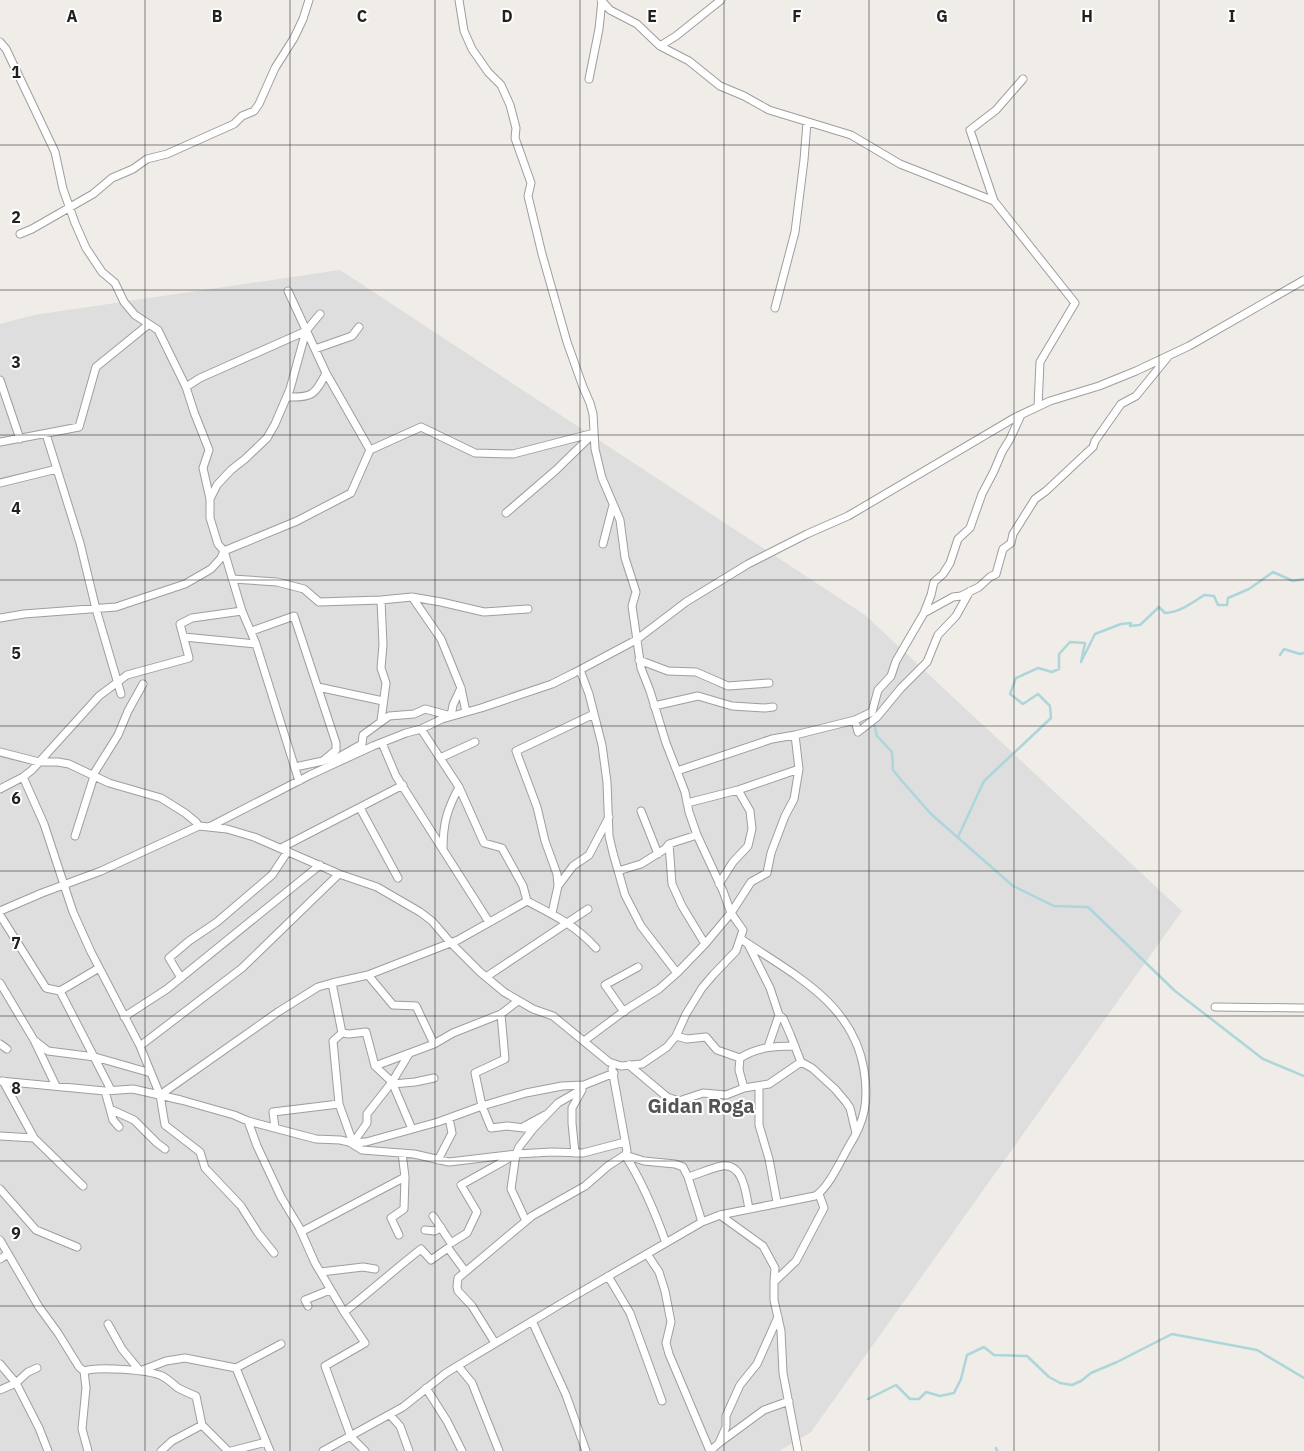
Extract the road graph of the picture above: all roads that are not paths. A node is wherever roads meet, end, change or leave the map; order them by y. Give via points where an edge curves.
1 (309, 0) edge
2 (458, 0) edge
3 (602, 0) edge
4 (721, 0) edge
5 (0, 42) edge
6 (660, 46) junction
7 (589, 78) dead end
8 (1023, 79) dead end
9 (807, 122) junction
10 (994, 201) junction
11 (69, 207) junction
12 (20, 234) dead end
13 (1304, 280) edge
14 (288, 291) dead end
15 (775, 308) dead end
16 (320, 314) dead end
17 (149, 324) junction
18 (359, 327) dead end
19 (306, 331) junction
20 (316, 349) junction
21 (1169, 356) junction
22 (326, 373) junction
23 (0, 380) edge
24 (186, 387) junction
25 (287, 397) junction
26 (1038, 406) junction
27 (1021, 415) junction
28 (594, 433) junction
29 (46, 434) junction
30 (20, 439) junction
31 (0, 442) edge
32 (370, 450) junction
33 (57, 469) junction
34 (0, 483) edge
35 (210, 500) junction
36 (613, 504) junction
37 (506, 513) dead end
38 (603, 544) dead end
39 (224, 551) junction
40 (232, 579) junction
41 (970, 591) junction
42 (412, 597) junction
43 (381, 600) junction
44 (96, 609) junction
45 (528, 609) dead end
46 (242, 611) junction
47 (924, 613) junction
48 (0, 618) edge
49 (252, 632) junction
50 (184, 637) junction
51 (636, 640) junction
52 (256, 644) junction
53 (639, 660) junction
54 (580, 670) junction
55 (143, 684) dead end
56 (769, 684) dead end
57 (318, 687) junction
58 (461, 688) junction
59 (121, 694) dead end
60 (383, 701) junction
61 (654, 706) junction
62 (773, 707) dead end
63 (466, 712) junction
64 (594, 714) junction
65 (451, 716) junction
66 (855, 720) junction
67 (381, 721) junction
68 (421, 729) junction
69 (795, 734) junction
70 (475, 742) dead end
71 (382, 743) junction
72 (0, 752) edge
73 (440, 758) junction
74 (323, 761) junction
75 (39, 762) junction
76 (295, 767) junction
77 (800, 769) junction
78 (677, 772) junction
79 (93, 775) junction
80 (23, 777) junction
81 (298, 781) junction
82 (403, 785) junction
83 (459, 787) junction
84 (0, 788) edge
85 (738, 790) junction
86 (688, 803) junction
87 (360, 808) junction
88 (641, 811) dead end
89 (610, 816) junction
90 (198, 826) junction
91 (208, 828) junction
92 (697, 835) junction
93 (75, 836) dead end
94 (669, 844) junction
95 (284, 850) junction
96 (442, 850) junction
97 (658, 854) junction
98 (320, 865) junction
99 (618, 871) junction
100 (339, 874) junction
101 (398, 878) dead end
102 (719, 884) junction
103 (63, 885) junction
104 (558, 886) junction
105 (527, 901) junction
106 (588, 910) dead end
107 (0, 911) edge
108 (552, 913) junction
109 (730, 913) junction
110 (0, 915) edge
111 (489, 922) junction
112 (567, 923) junction
113 (744, 941) junction
114 (450, 942) junction
115 (705, 944) junction
116 (596, 948) dead end
117 (638, 967) dead end
118 (99, 968) junction
119 (677, 973) junction
120 (368, 975) junction
121 (486, 977) junction
122 (181, 978) junction
123 (0, 983) edge
124 (332, 983) junction
125 (60, 991) junction
126 (518, 1001) junction
127 (1215, 1007) dead end
128 (1304, 1008) edge
129 (624, 1012) junction
130 (501, 1014) junction
131 (779, 1015) junction
132 (124, 1017) junction
133 (342, 1033) junction
134 (676, 1036) junction
135 (34, 1040) junction
136 (584, 1041) junction
137 (0, 1044) edge
138 (434, 1044) junction
139 (140, 1046) junction
140 (768, 1046) junction
141 (795, 1046) junction
142 (7, 1049) dead end
143 (409, 1053) junction
144 (95, 1057) junction
145 (740, 1058) junction
146 (609, 1062) junction
147 (801, 1062) junction
148 (629, 1065) junction
149 (375, 1066) junction
150 (151, 1073) junction
151 (614, 1073) junction
152 (434, 1078) dead end
153 (1, 1081) edge
154 (393, 1083) junction
155 (584, 1085) junction
156 (56, 1086) junction
157 (759, 1086) junction
158 (744, 1088) junction
159 (108, 1090) junction
160 (160, 1095) junction
161 (340, 1104) junction
162 (482, 1106) junction
163 (110, 1108) junction
164 (547, 1114) junction
165 (449, 1118) junction
166 (248, 1121) junction
167 (118, 1127) dead end
168 (522, 1127) junction
169 (275, 1128) junction
170 (412, 1129) junction
171 (533, 1129) junction
172 (856, 1134) junction
173 (0, 1136) edge
174 (34, 1138) junction
175 (625, 1142) junction
176 (353, 1143) junction
177 (164, 1149) dead end
178 (402, 1153) junction
179 (575, 1153) junction
180 (516, 1154) junction
181 (625, 1155) junction
182 (438, 1160) junction
183 (405, 1177) junction
184 (688, 1177) junction
185 (83, 1186) dead end
186 (0, 1189) edge
187 (819, 1194) junction
188 (777, 1202) junction
189 (749, 1209) junction
190 (720, 1215) junction
191 (433, 1216) dead end
192 (526, 1221) junction
193 (702, 1222) junction
194 (441, 1227) junction
195 (425, 1230) dead end
196 (301, 1232) junction
197 (399, 1235) dead end
198 (0, 1240) edge
199 (666, 1243) junction
200 (449, 1245) junction
201 (77, 1247) dead end
202 (274, 1253) dead end
203 (8, 1254) junction
204 (647, 1254) junction
205 (0, 1260) edge
206 (375, 1269) dead end
207 (465, 1271) junction
208 (320, 1272) junction
209 (608, 1276) junction
210 (774, 1282) junction
211 (330, 1290) junction
212 (308, 1306) dead end
213 (344, 1312) junction
214 (779, 1315) junction
215 (532, 1321) junction
216 (108, 1324) dead end
217 (495, 1343) junction
218 (282, 1344) dead end
219 (0, 1364) edge
220 (458, 1366) junction
221 (36, 1368) dead end
222 (236, 1368) junction
223 (84, 1371) junction
224 (140, 1371) junction
225 (16, 1383) junction
226 (426, 1388) junction
227 (0, 1390) edge
228 (662, 1400) dead end
229 (789, 1401) junction
230 (390, 1415) junction
231 (202, 1425) junction
232 (351, 1437) junction
233 (266, 1442) junction
234 (719, 1442) junction
235 (48, 1451) edge
236 (88, 1451) edge
237 (161, 1451) edge
238 (229, 1451) edge
239 (270, 1451) edge
240 (323, 1451) edge
241 (365, 1451) edge
242 (409, 1451) edge
243 (462, 1451) edge
244 (498, 1451) edge
245 (586, 1451) edge
246 (710, 1451) edge
247 (798, 1451) edge

1 - 11 street via 294,38 254,111 234,124 167,154 147,159
2 - 28 street via 464,31 472,49 488,72 502,84 510,105 515,138 531,183 528,196 542,254 567,342 590,403
3 - 6 street via 610,10 637,24
3 - 7 street
4 - 6 street
5 - 11 street via 55,152
6 - 9 street via 689,61 720,86 769,110
8 - 10 street via 996,110 970,130
9 - 10 street via 851,134 900,164
9 - 15 street via 795,232
10 - 26 street via 1075,303 1040,362
11 - 12 street
11 - 17 street via 86,248 102,272 115,283 135,315
13 - 21 street
14 - 19 street
16 - 19 street
17 - 24 street via 158,330
17 - 29 street via 96,367 78,427
18 - 20 street via 352,336
19 - 20 street
19 - 24 street
19 - 25 street
20 - 22 street
21 - 26 street via 1136,372
21 - 41 street via 1136,396 1121,404 1093,447 1035,499 1013,534 1011,543 1003,549 996,574
22 - 25 street via 319,388 306,398
22 - 32 street
23 - 30 street
24 - 35 street via 209,450 204,468
25 - 35 street via 267,438 217,485
26 - 27 street
27 - 47 street via 982,494 970,528 958,539 950,563 934,582
27 - 51 street via 830,526 748,564 686,602
28 - 32 street via 513,454 474,453 421,427
28 - 36 street via 602,478
28 - 37 street
29 - 30 street
29 - 33 street
30 - 31 street
32 - 39 street via 351,493 297,521
33 - 34 street
33 - 44 street
35 - 39 street via 210,518 218,544
36 - 38 street
36 - 51 street via 620,520 625,558 636,592 632,606
39 - 40 street
39 - 44 street via 212,569 185,584 116,608
40 - 43 street via 286,584 304,589 318,602
40 - 46 street
41 - 47 street
41 - 66 street via 956,616 938,635 926,662 915,675 858,732
42 - 43 street
42 - 45 street via 484,612
42 - 58 street via 441,639
43 - 60 street via 381,668 386,683
44 - 48 street
44 - 59 street
46 - 49 street
46 - 50 street via 192,618 180,624
47 - 66 street via 890,676 878,690 872,712
49 - 52 street
49 - 57 street via 294,616
50 - 52 street
50 - 75 street via 189,658 128,675 99,696
51 - 53 street
51 - 54 street
52 - 76 street
53 - 56 street via 668,671 696,672 728,686
53 - 61 street
54 - 63 street via 552,684
54 - 64 street
55 - 79 street via 118,735
57 - 60 street
57 - 74 street via 336,743 336,750
58 - 63 street
58 - 65 street
60 - 67 street
61 - 62 street via 698,696 732,706
61 - 78 street
63 - 65 street
64 - 89 street via 602,745
64 - 104 street via 516,751 537,807
65 - 67 street via 425,709 414,714 389,716
65 - 68 street
66 - 69 street
67 - 74 street via 363,735 362,744 339,757
68 - 71 street
68 - 73 street
69 - 77 street
69 - 78 street
70 - 73 street
71 - 81 street
71 - 82 street
72 - 75 street
73 - 83 street
74 - 76 street
75 - 79 street via 69,764
75 - 80 street
76 - 81 street
77 - 85 street
77 - 109 street via 794,799 771,853 767,872 751,882
78 - 86 street
79 - 90 street via 160,798 190,816
79 - 93 street
80 - 84 street
80 - 103 street via 44,824
81 - 91 street
82 - 87 street
82 - 96 street
83 - 96 street via 443,828
83 - 105 street via 484,844 502,848 523,886
85 - 86 street
85 - 102 street via 750,811 752,829 748,846
86 - 92 street
87 - 95 street
87 - 101 street
88 - 97 street
89 - 99 street via 610,836
89 - 104 street via 590,855 573,866
90 - 91 street
90 - 103 street
91 - 95 street via 254,836
92 - 94 street
92 - 102 street
94 - 97 street
94 - 115 street via 672,884
95 - 98 street
95 - 122 street via 272,874 169,958
96 - 111 street
97 - 99 street via 641,864
98 - 100 street
98 - 122 street
99 - 119 street via 625,895 641,926
100 - 114 street via 377,887 420,912
100 - 139 street via 242,968
102 - 109 street
103 - 107 street
103 - 118 street
104 - 108 street
105 - 108 street
105 - 111 street
106 - 112 street
108 - 112 street
109 - 113 street via 743,930
109 - 115 street
110 - 125 street via 46,988
111 - 114 street
112 - 116 street
112 - 121 street
113 - 131 street via 770,988
113 - 134 street via 693,1001
113 - 172 street via 823,995 849,1028 862,1052 866,1079 866,1108
114 - 120 street
114 - 121 street
115 - 119 street
117 - 129 street via 605,985
118 - 125 street
118 - 132 street
119 - 129 street
120 - 124 street
120 - 138 street via 393,1005 416,1006
121 - 126 street
122 - 132 street
123 - 135 street
124 - 133 street
124 - 160 street via 318,987 278,1012
125 - 144 street
126 - 130 street
126 - 136 street via 552,1016
127 - 128 street
129 - 136 street
130 - 138 street
130 - 162 street via 505,1059 475,1073
131 - 140 street
131 - 141 street
132 - 139 street
133 - 149 street via 366,1032
133 - 161 street via 333,1041
134 - 145 street via 687,1039 706,1037 717,1050
134 - 148 street via 651,1059
135 - 144 street via 48,1051
135 - 156 street
136 - 146 street
137 - 142 street
138 - 143 street
139 - 150 street
140 - 141 street
140 - 145 street
141 - 147 street
143 - 149 street
143 - 154 street
144 - 150 street
144 - 159 street
145 - 158 street via 739,1070
146 - 148 street
146 - 151 street
147 - 157 street via 772,1083
147 - 172 street via 812,1068 846,1102
148 - 158 street via 675,1101 703,1093 726,1095
149 - 154 street
150 - 160 street
151 - 155 street
151 - 175 street
152 - 154 street
153 - 156 street
153 - 174 street
154 - 170 street
154 - 176 street via 367,1114 367,1123
155 - 162 street via 526,1093
155 - 164 street
155 - 179 street via 572,1108
156 - 159 street
157 - 158 street
157 - 188 street via 759,1125
159 - 160 street via 133,1089
159 - 163 street
160 - 166 street
160 - 202 street via 164,1125 200,1152 205,1168 241,1206
161 - 169 street via 273,1112
161 - 176 street
162 - 165 street
162 - 168 street via 491,1128
163 - 167 street
163 - 177 street via 134,1120
164 - 168 street
164 - 171 street
165 - 170 street
165 - 182 street via 452,1134
166 - 169 street
166 - 196 street via 277,1189
168 - 171 street
169 - 176 street via 316,1139
170 - 176 street
171 - 180 street
172 - 187 street
173 - 174 street
174 - 185 street
175 - 179 street
175 - 181 street
176 - 178 street via 362,1150
178 - 182 street
178 - 183 street
179 - 180 street
180 - 182 street via 449,1162
180 - 192 street via 511,1189
180 - 200 street via 461,1185 477,1212 467,1233
181 - 184 street via 644,1161 675,1164 682,1167
181 - 192 street via 584,1186
181 - 199 street via 643,1185
183 - 196 street
183 - 197 street via 404,1209 391,1218
184 - 189 street via 722,1166 733,1168 742,1179
184 - 193 street
186 - 201 street via 36,1230
187 - 188 street
187 - 210 street via 824,1208 816,1226 796,1261
188 - 189 street
189 - 190 street
190 - 193 street
190 - 210 street via 763,1246 775,1268
191 - 194 street
192 - 207 street
193 - 199 street
194 - 195 street via 435,1231
194 - 200 street
196 - 208 street
198 - 203 street
199 - 204 street
200 - 207 street
200 - 213 street via 431,1260 421,1249
203 - 205 street
203 - 223 street via 39,1307
204 - 209 street
204 - 246 street via 665,1291 671,1322 666,1342 669,1354
206 - 208 street via 363,1267
207 - 217 street via 458,1278 458,1292 472,1306
208 - 211 street
209 - 215 street
209 - 228 street via 630,1313
210 - 214 street via 774,1300
211 - 212 street via 305,1300
211 - 213 street
213 - 232 street via 365,1343 324,1366
214 - 229 street via 783,1373
214 - 234 street via 757,1364 740,1385
215 - 217 street
215 - 245 street via 566,1395
216 - 224 street
217 - 220 street
218 - 222 street
219 - 225 street
220 - 226 street
220 - 244 street via 472,1383
221 - 225 street
222 - 224 street via 185,1358
222 - 233 street
223 - 224 street
223 - 236 street via 86,1388 82,1430
224 - 231 street via 161,1376 196,1396
225 - 227 street
225 - 235 street
226 - 230 street
226 - 243 street
229 - 234 street via 764,1410
229 - 247 street
230 - 232 street
230 - 242 street via 400,1426
231 - 237 street via 172,1441
231 - 238 street
232 - 240 street
232 - 241 street
233 - 238 street
233 - 239 street
234 - 246 street

